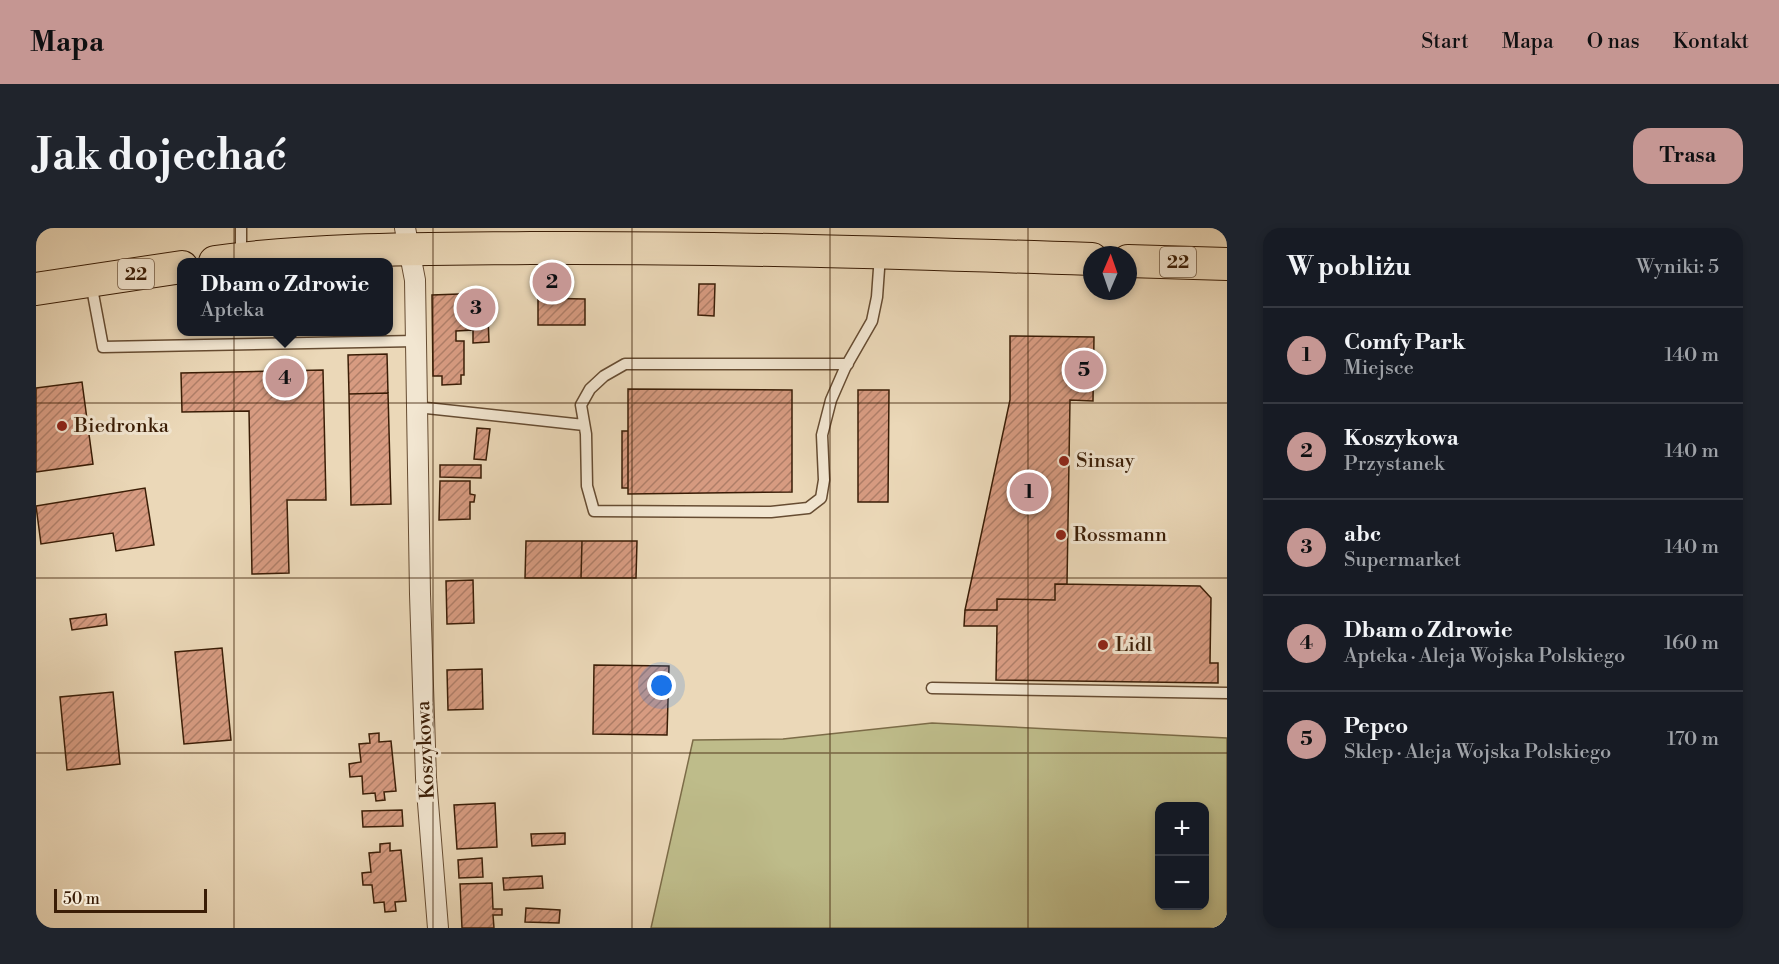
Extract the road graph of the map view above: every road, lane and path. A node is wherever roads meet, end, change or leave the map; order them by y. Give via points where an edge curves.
1 (241, 228) edge
2 (407, 238) edge
3 (880, 252) junction
4 (229, 258) edge
5 (249, 258) edge
6 (1083, 259) edge
7 (1137, 261) edge
8 (1227, 264) edge
9 (177, 268) edge
10 (90, 280) junction
11 (36, 289) edge
12 (416, 341) junction
13 (848, 363) junction
14 (417, 407) junction
15 (584, 425) junction
16 (932, 688) dead end
17 (1227, 693) edge
18 (438, 928) edge

1 - 4 lane
2 - 3 main road via 631,248
2 - 5 main road
2 - 12 street, Koszykowa via 415,280
3 - 6 main road
3 - 13 lane via 872,321
7 - 8 main road, 22
9 - 10 main road, 22
10 - 11 main road, 22
10 - 12 lane via 103,347
12 - 14 street, Koszykowa
13 - 15 lane via 625,364 590,389 581,405
13 - 15 lane via 831,400 822,435 821,498 808,508 771,512 594,511 587,486
14 - 15 lane
14 - 18 street, Koszykowa via 426,778
16 - 17 lane

